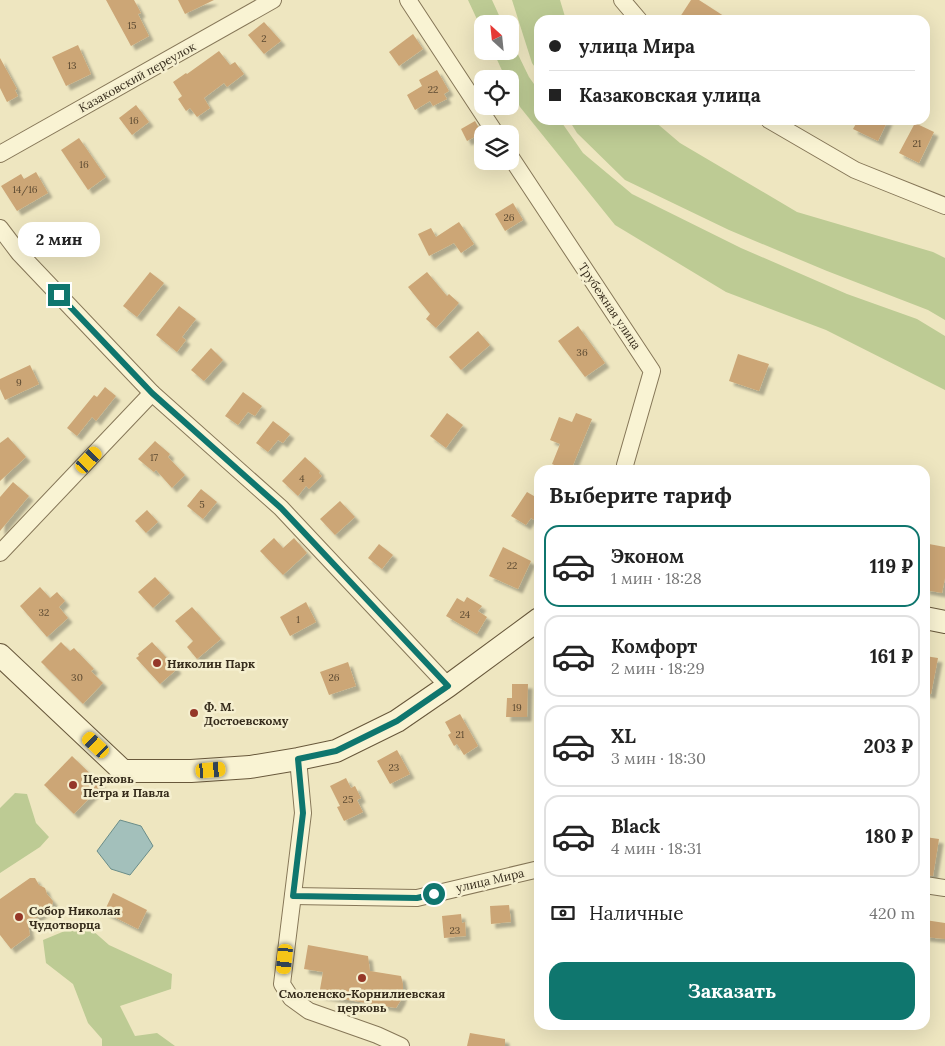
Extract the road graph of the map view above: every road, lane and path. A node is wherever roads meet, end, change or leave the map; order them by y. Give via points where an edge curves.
1 (273, 0) edge
2 (408, 0) edge
3 (622, 0) edge
4 (635, 15) edge
5 (490, 125) edge
6 (778, 125) edge
7 (0, 154) edge
8 (519, 170) edge
9 (945, 206) edge
10 (0, 228) edge
11 (152, 393) junction
12 (625, 465) edge
13 (0, 553) edge
14 (930, 619) edge
15 (945, 622) edge
16 (534, 623) edge
17 (0, 655) edge
18 (448, 686) junction
19 (298, 759) junction
20 (534, 870) edge
21 (930, 886) edge
22 (945, 888) edge
23 (293, 896) junction
24 (401, 1046) edge

1 - 7 street, Казаковский переулок
2 - 5 street
3 - 4 street
6 - 9 street via 855,170
8 - 12 street, Трубежная улица via 652,371
10 - 11 street via 19,254
11 - 13 street
11 - 18 street via 281,508
14 - 15 street
16 - 18 street
17 - 19 street via 123,771 250,767
18 - 19 street via 397,721 336,751
19 - 23 street via 303,813
20 - 23 street, улица Мира via 417,898
21 - 22 street
23 - 24 street via 282,984 291,998 309,1011

